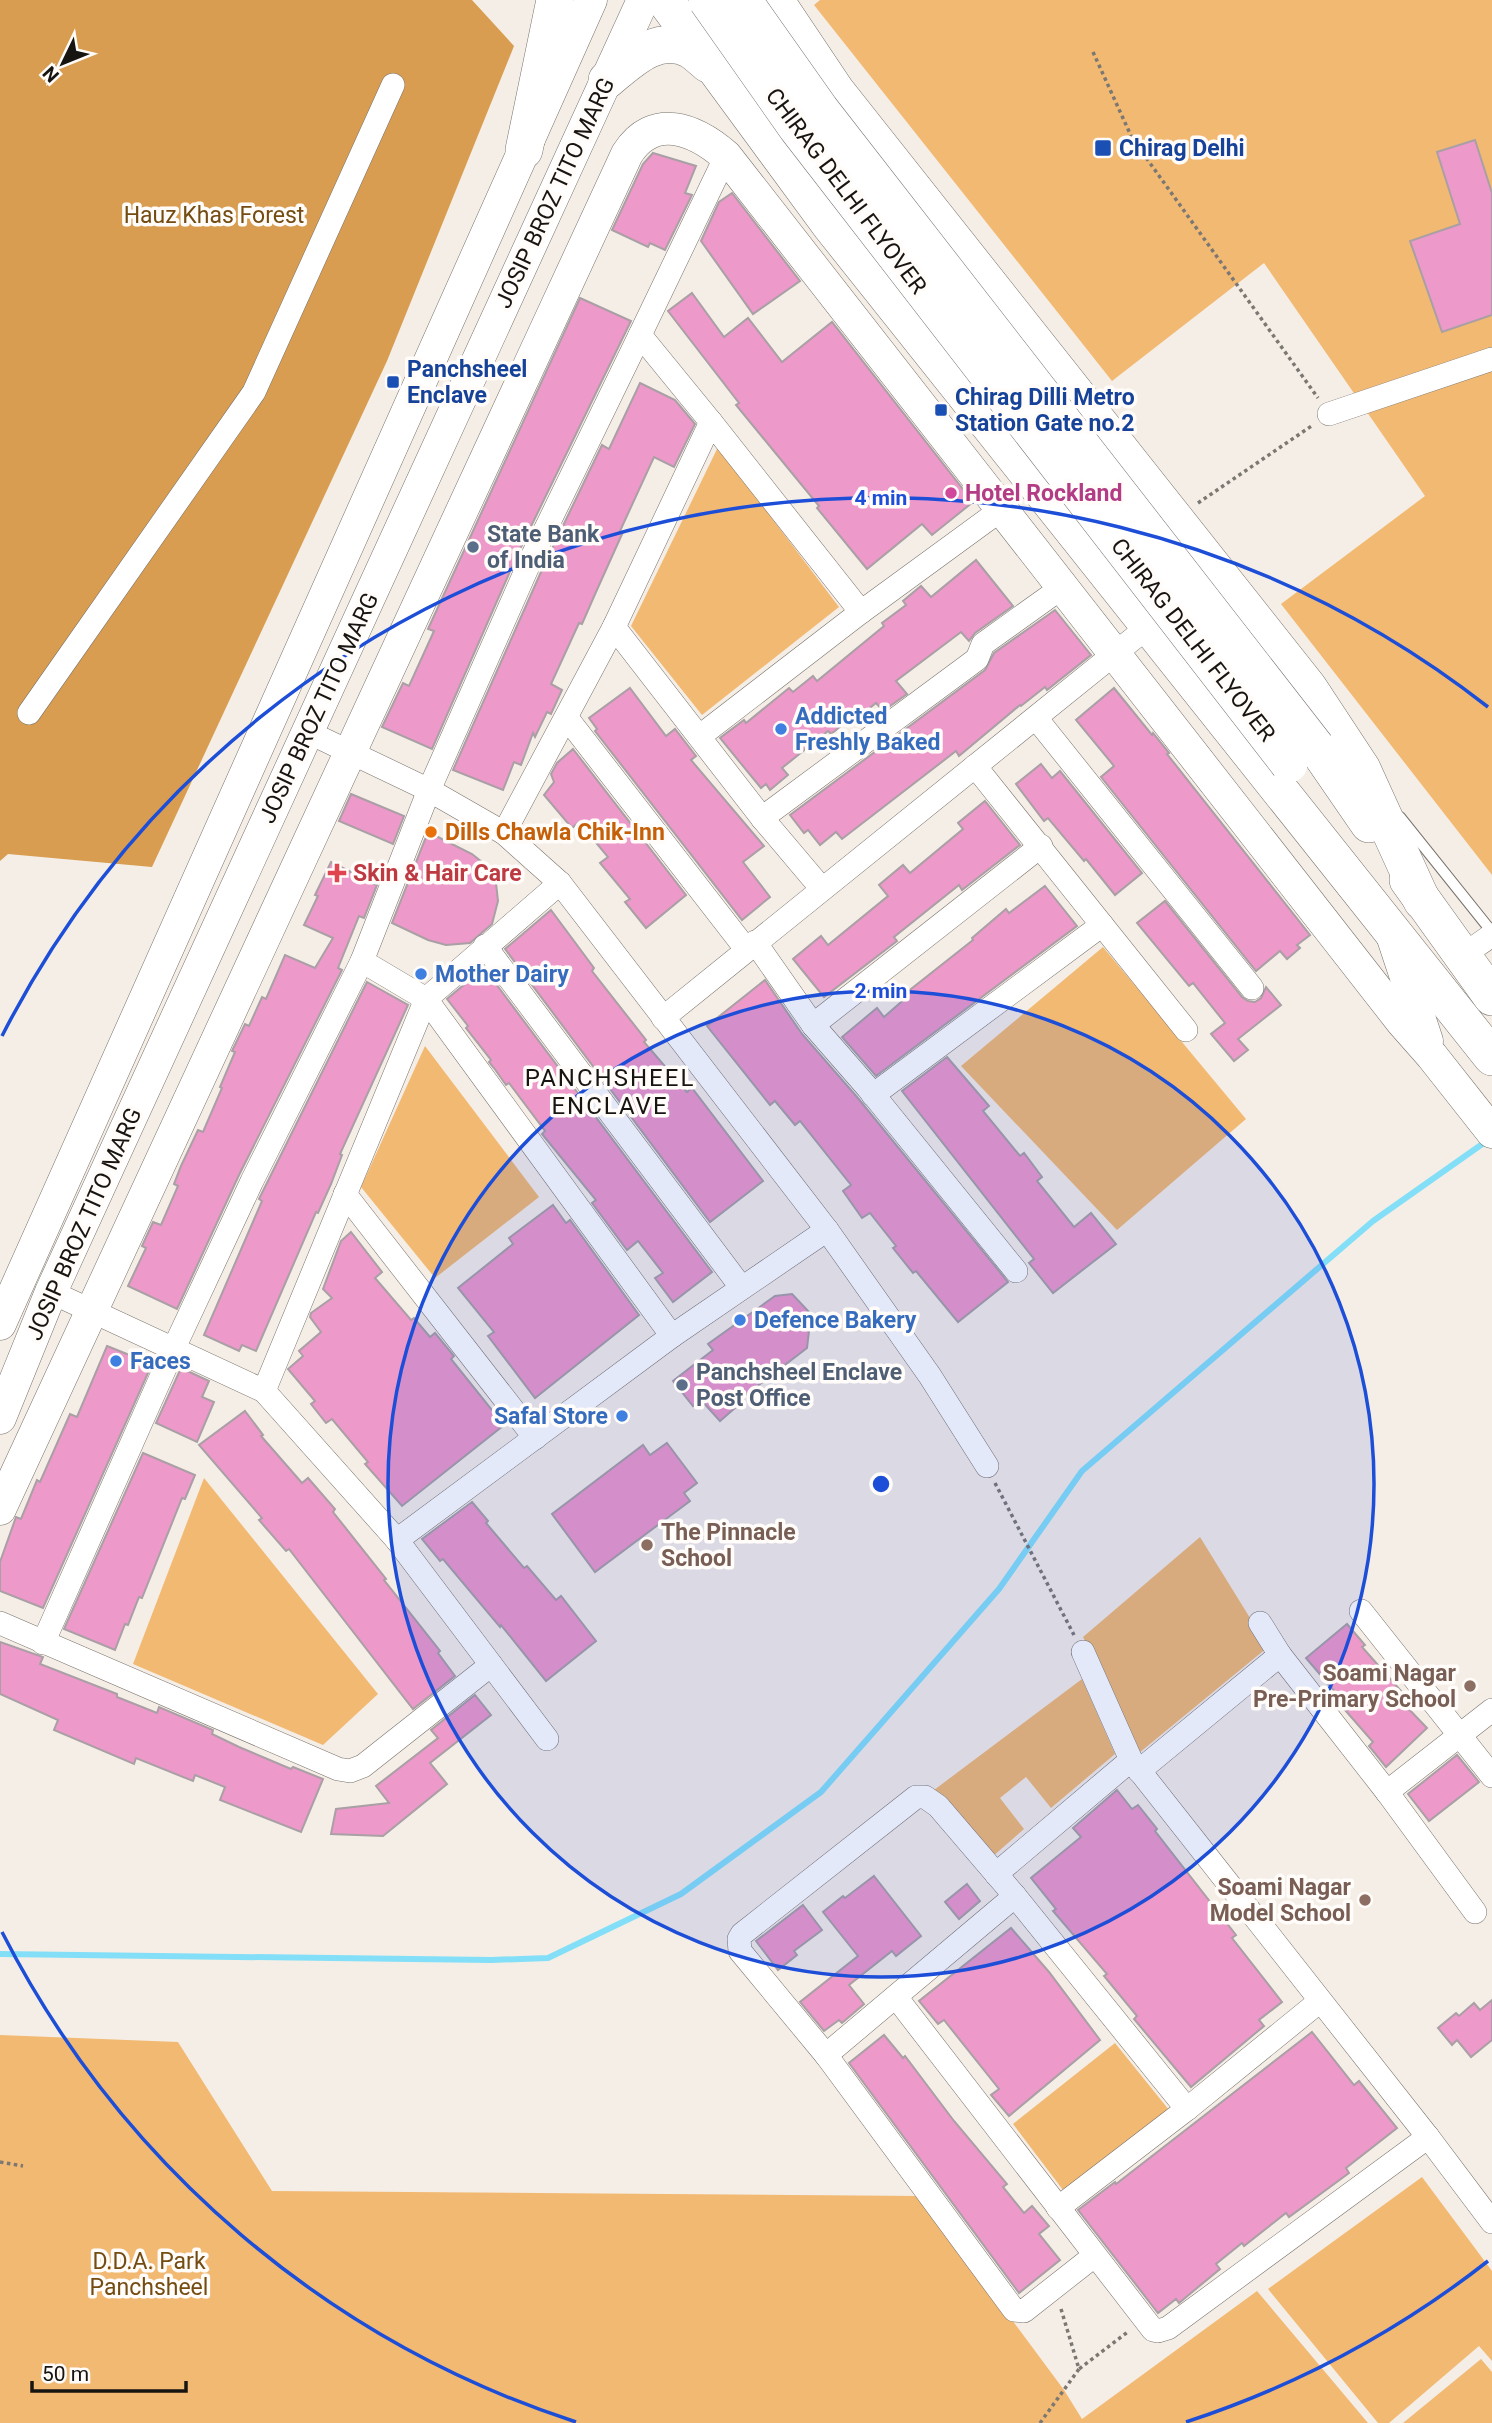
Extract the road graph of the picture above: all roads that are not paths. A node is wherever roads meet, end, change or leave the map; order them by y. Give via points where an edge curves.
1 (555, 0) edge
2 (591, 0) edge
3 (643, 0) edge
4 (665, 0) edge
5 (707, 0) edge
6 (744, 0) edge
7 (780, 5) edge
8 (718, 71) junction
9 (607, 80) junction
10 (393, 85) dead end
11 (524, 149) junction
12 (726, 156) junction
13 (1023, 325) junction
14 (640, 335) junction
15 (1492, 359) edge
16 (953, 379) junction
17 (1329, 414) road end
18 (711, 422) junction
19 (1002, 509) junction
20 (1064, 586) junction
21 (861, 612) junction
22 (1149, 626) junction
23 (614, 627) junction
24 (1115, 654) junction
25 (29, 713) dead end
26 (567, 718) junction
27 (1035, 718) junction
28 (308, 732) junction
29 (700, 736) junction
30 (349, 752) junction
31 (1302, 755) junction
32 (975, 766) junction
33 (1362, 769) junction
34 (429, 790) junction
35 (1388, 802) dead end
36 (1397, 812) dead end
37 (762, 818) junction
38 (504, 832) junction
39 (1041, 846) junction
40 (560, 883) junction
41 (822, 889) junction
42 (1422, 901) junction
43 (1102, 925) junction
44 (1391, 933) junction
45 (1492, 934) edge
46 (751, 945) junction
47 (485, 946) junction
48 (1462, 956) junction
49 (362, 961) junction
50 (1252, 988) dead end
51 (1492, 998) edge
52 (426, 999) junction
53 (663, 1018) junction
54 (1464, 1020) junction
55 (813, 1025) junction
56 (1186, 1030) dead end
57 (1432, 1056) junction
58 (1492, 1057) edge
59 (873, 1096) junction
60 (1492, 1132) edge
61 (345, 1194) junction
62 (827, 1230) junction
63 (1016, 1271) dead end
64 (741, 1287) junction
65 (51, 1292) junction
66 (91, 1312) junction
67 (0, 1324) edge
68 (672, 1336) junction
69 (174, 1348) junction
70 (264, 1391) junction
71 (0, 1418) edge
72 (535, 1438) junction
73 (987, 1466) road end
74 (0, 1509) edge
75 (397, 1540) junction
76 (1361, 1611) dead end
77 (0, 1623) edge
78 (1260, 1623) dead end
79 (43, 1643) junction
80 (1083, 1652) road end
81 (1280, 1655) junction
82 (491, 1665) junction
83 (1492, 1710) edge
84 (1460, 1735) junction
85 (547, 1739) dead end
86 (1135, 1765) junction
87 (1492, 1776) edge
88 (1387, 1793) junction
89 (996, 1874) junction
90 (1015, 1896) junction
91 (1475, 1912) dead end
92 (896, 1997) junction
93 (1321, 2001) junction
94 (826, 2055) junction
95 (1187, 2109) junction
96 (1428, 2137) junction
97 (1058, 2208) junction
98 (1492, 2222) edge
99 (1094, 2256) junction

1 - 11 main road
2 - 11 main road, JOSIP BROZ TITO MARG
3 - 9 main road, JOSIP BROZ TITO MARG
4 - 8 main road
5 - 31 main road, CHIRAG DELHI FLYOVER, bridge via 797,128
6 - 31 main road, CHIRAG DELHI FLYOVER, bridge via 820,109
7 - 13 main road via 836,91
8 - 9 main road via 689,49 665,44 643,50
8 - 16 main road via 831,226
9 - 28 main road, JOSIP BROZ TITO MARG
10 - 25 street via 254,393
11 - 67 main road, JOSIP BROZ TITO MARG
12 - 14 street
12 - 19 main road
12 - 30 main road via 712,144 677,129 647,132 633,144
13 - 16 main road
13 - 33 main road via 1308,687
14 - 18 street
14 - 34 street via 533,557
15 - 17 street
16 - 22 main road
18 - 21 street
18 - 23 street
19 - 20 main road
19 - 21 street
20 - 24 main road
20 - 37 street via 983,644 977,659
21 - 29 street
22 - 24 street
22 - 44 main road
23 - 26 street
23 - 29 street
24 - 27 street
24 - 57 main road
26 - 38 street
26 - 46 street
27 - 32 street
27 - 50 street
28 - 30 street
28 - 65 main road, JOSIP BROZ TITO MARG
29 - 37 street
30 - 34 street
30 - 66 main road
31 - 42 main road, CHIRAG DELHI FLYOVER
31 - 54 main road, CHIRAG DELHI FLYOVER
32 - 39 street
32 - 41 street
33 - 35 lane
33 - 42 main road
34 - 38 street
34 - 49 street
36 - 45 lane
37 - 41 street
38 - 40 street
39 - 43 street
39 - 55 street
40 - 47 street
40 - 53 street
41 - 46 street
42 - 48 main road
43 - 56 street
43 - 59 street
44 - 54 main road
44 - 57 main road
45 - 48 street
46 - 53 street
46 - 55 street
47 - 52 street
47 - 64 street
48 - 51 main road
49 - 52 street
49 - 69 street
52 - 61 street
52 - 68 street
53 - 62 street
54 - 58 main road
55 - 59 street
57 - 60 main road
59 - 63 street
61 - 70 street
61 - 72 street
62 - 64 street
62 - 73 street
64 - 68 street
65 - 66 street
65 - 71 main road, JOSIP BROZ TITO MARG
66 - 69 street
66 - 74 main road
68 - 72 street
69 - 70 street
69 - 79 street
70 - 75 street
72 - 75 street
75 - 82 street
76 - 84 street
77 - 79 street
78 - 81 street
79 - 82 street via 350,1771 363,1766
80 - 86 street
81 - 86 street
81 - 88 street
82 - 85 street
83 - 84 street
84 - 87 street
84 - 88 street
86 - 89 street
86 - 93 street
88 - 91 street
89 - 90 street
89 - 94 street via 938,1807 925,1797 916,1797 742,1934 740,1951
90 - 92 street
90 - 95 street
92 - 94 street
92 - 97 street
93 - 95 street
93 - 96 street
94 - 99 street via 1014,2310 1024,2311
95 - 97 street
96 - 98 street
96 - 99 street via 1168,2328 1153,2330
97 - 99 street

